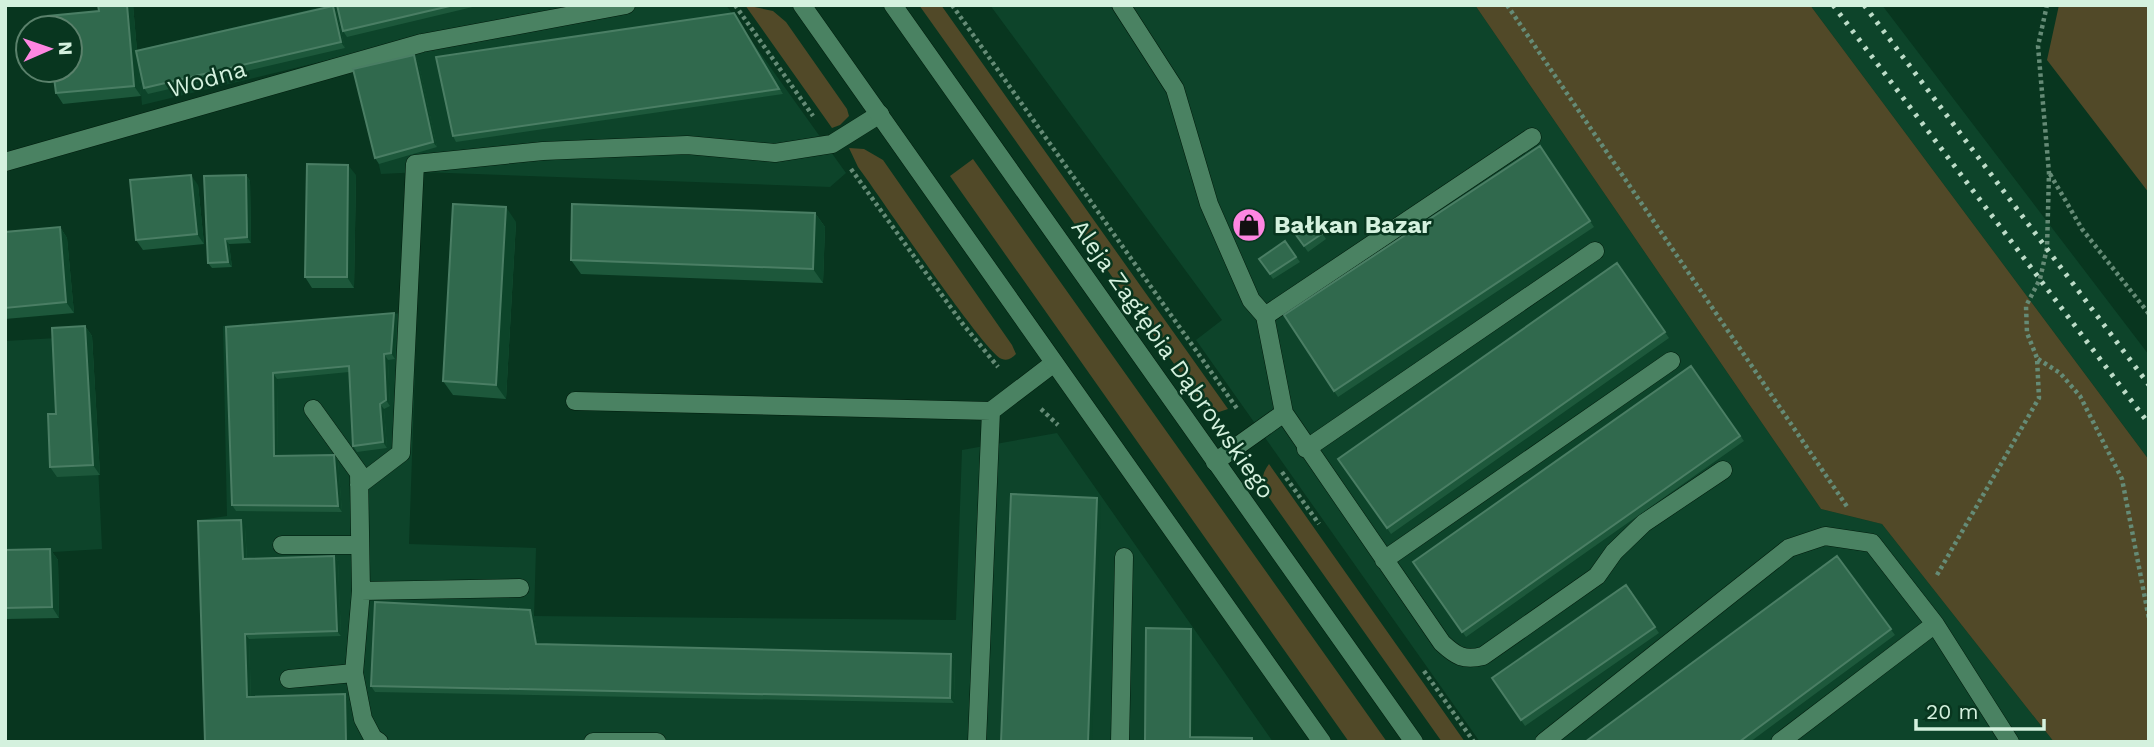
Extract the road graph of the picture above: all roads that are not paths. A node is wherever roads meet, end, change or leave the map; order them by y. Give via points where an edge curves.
1 (626, 5) edge
2 (802, 5) edge
3 (893, 5) edge
4 (1121, 5) edge
5 (880, 114) junction
6 (1532, 137) dead end
7 (5, 162) edge
8 (1595, 251) dead end
9 (1265, 316) junction
10 (1671, 361) dead end
11 (1054, 363) junction
12 (575, 401) dead end
13 (313, 410) dead end
14 (990, 411) junction
15 (1284, 413) junction
16 (1306, 449) junction
17 (1215, 462) junction
18 (1723, 470) dead end
19 (359, 485) junction
20 (282, 545) dead end
21 (360, 545) junction
22 (1124, 557) dead end
23 (1384, 560) junction
24 (520, 588) dead end
25 (361, 591) junction
26 (1935, 624) junction
27 (354, 673) junction
28 (289, 679) dead end
29 (379, 742) edge
30 (593, 742) edge
31 (657, 742) edge
32 (977, 742) edge
33 (1119, 742) edge
34 (1321, 742) edge
35 (1414, 742) edge
36 (1544, 742) edge
37 (1780, 742) edge
38 (2010, 742) edge

1 - 7 street, Wodna via 422,43
2 - 5 street
3 - 17 street, Aleja Zagłębia Dąbrowskiego
4 - 9 street via 1175,89 1209,204 1251,300
5 - 11 street
5 - 19 street via 832,144 775,153 687,145 543,151 415,164 401,453
6 - 9 street
8 - 16 street
9 - 15 street
10 - 23 street
11 - 14 street
11 - 34 street
12 - 14 street
13 - 19 street via 359,473
14 - 32 street
15 - 16 street
15 - 17 street
16 - 23 street
17 - 35 street, Aleja Zagłębia Dąbrowskiego
18 - 23 street via 1644,523 1597,576 1483,656 1469,660 1442,643
19 - 21 street
20 - 21 street
21 - 25 street
22 - 33 street
24 - 25 street
25 - 27 street
26 - 36 street via 1872,543 1825,536 1789,548
26 - 37 street
26 - 38 street
27 - 28 street
27 - 29 street via 363,719
30 - 31 street

